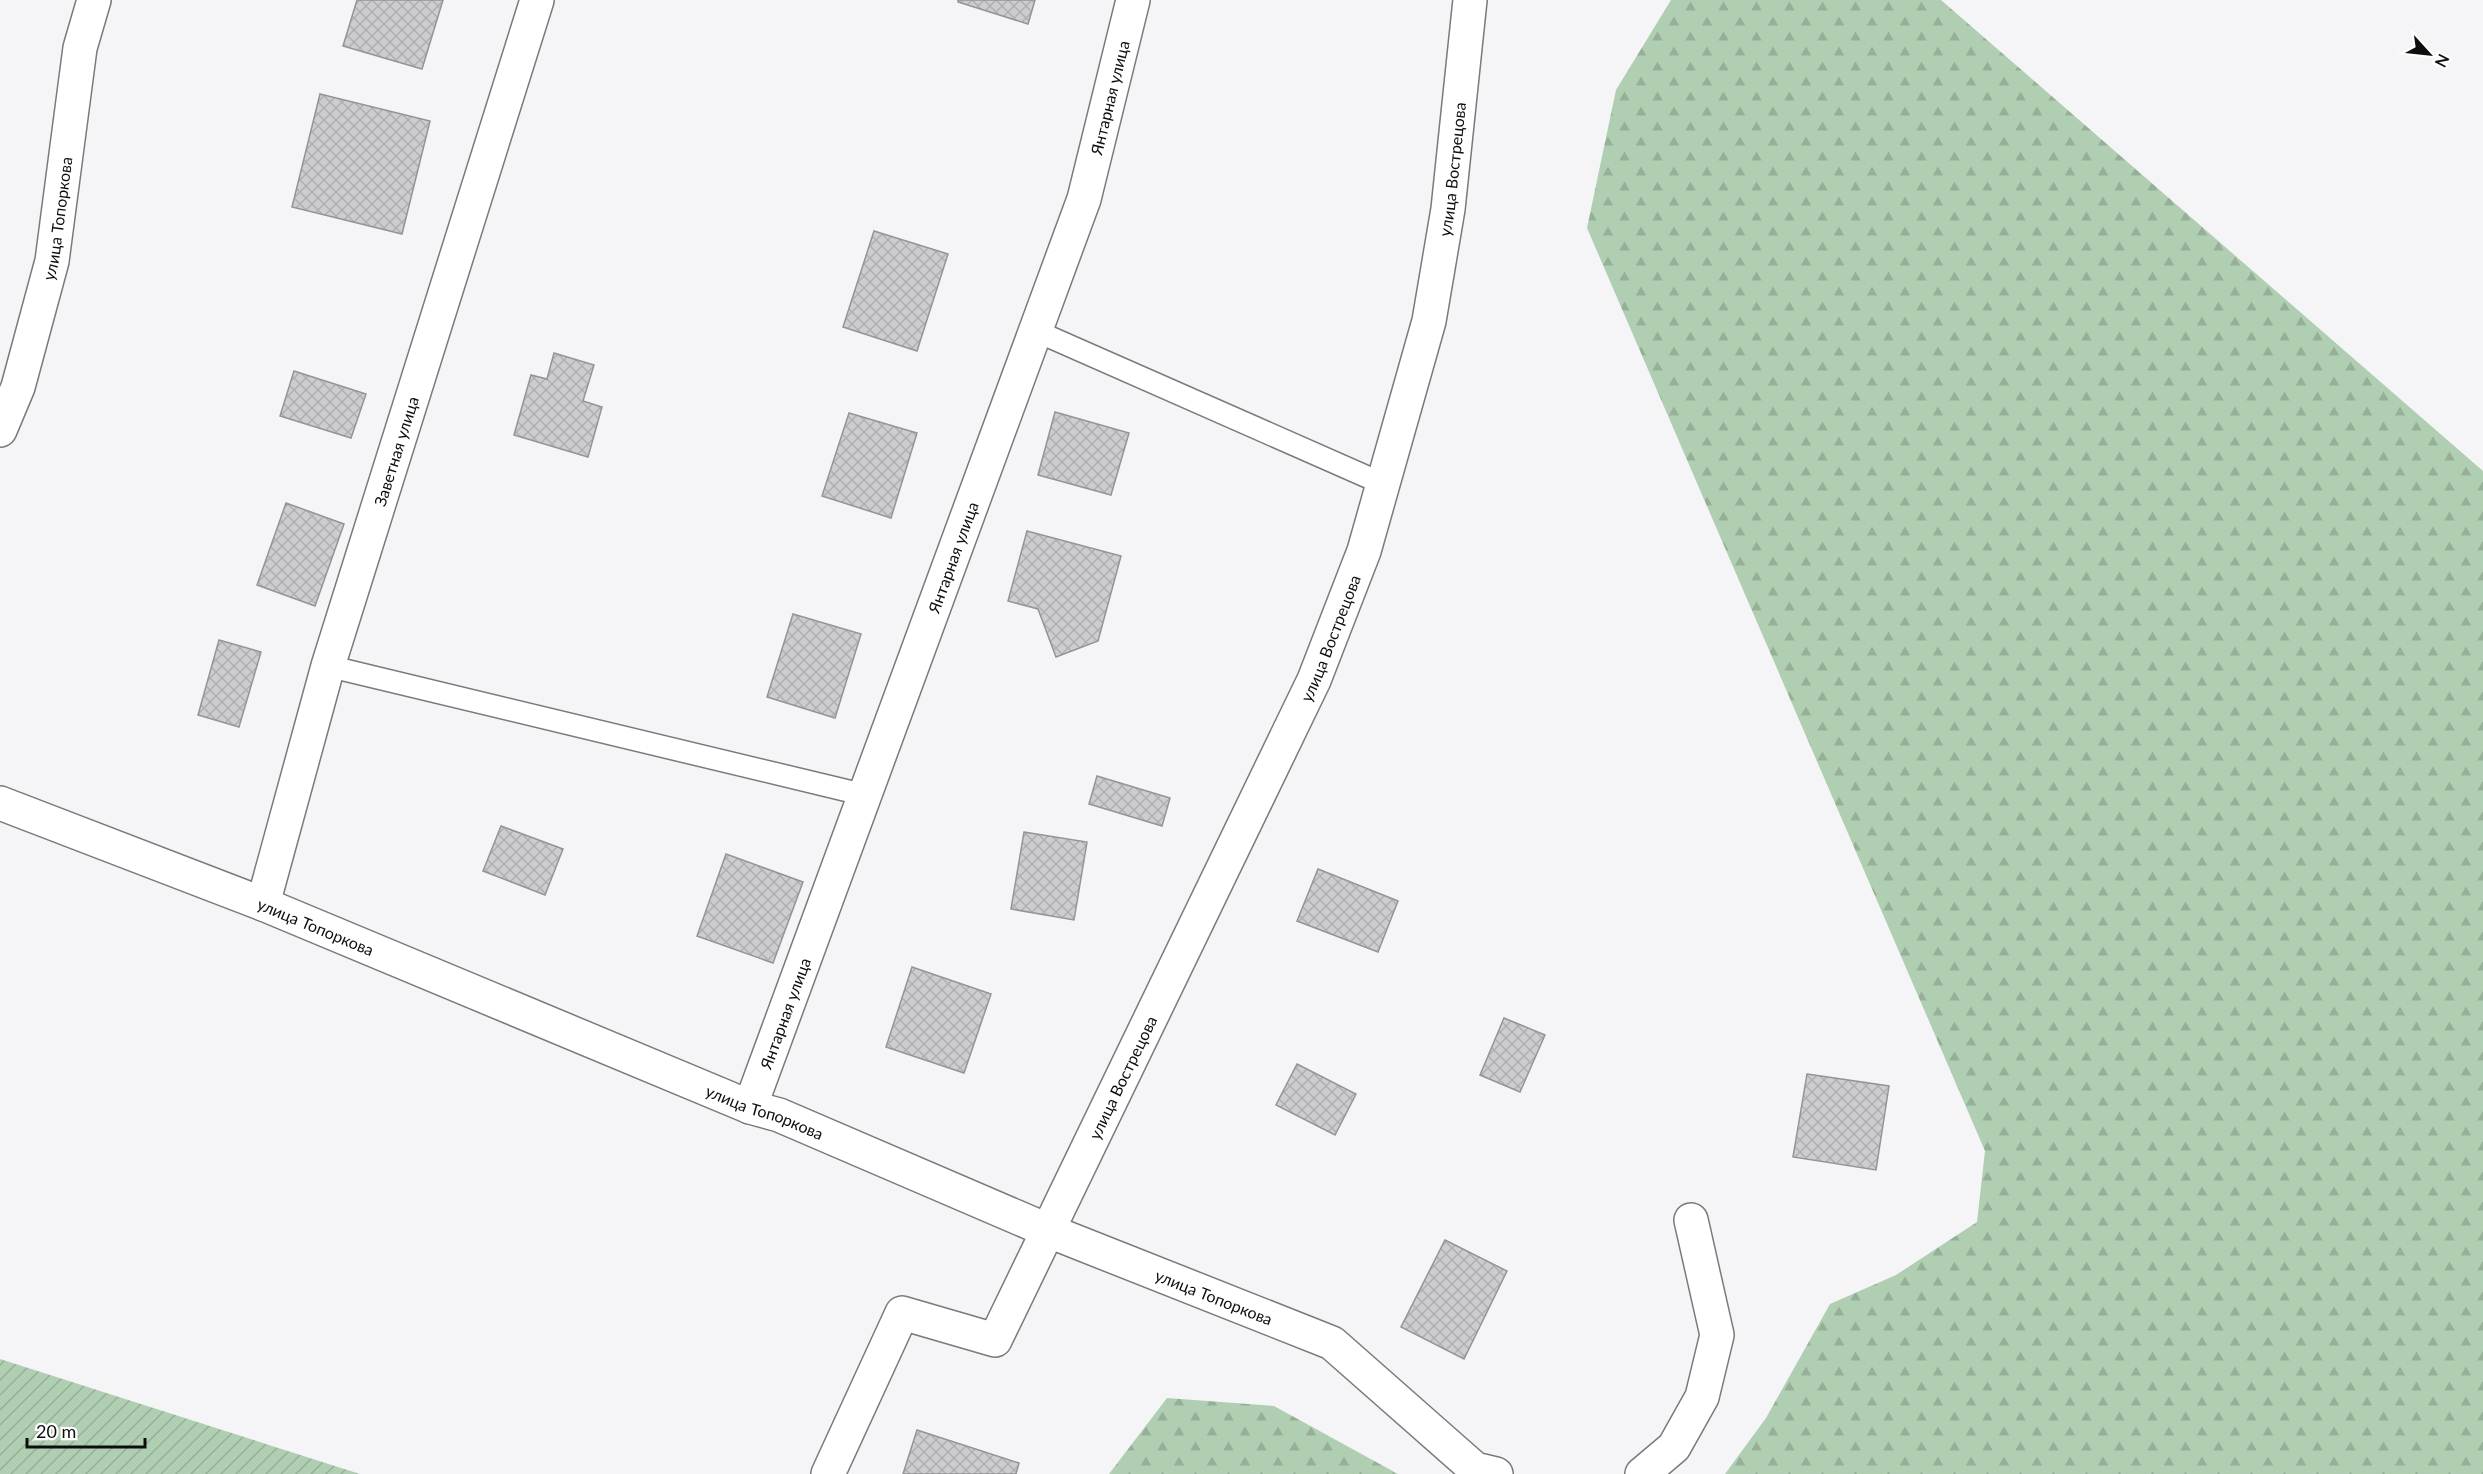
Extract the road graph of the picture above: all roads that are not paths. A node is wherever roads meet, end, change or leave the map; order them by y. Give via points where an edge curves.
1 (94, 0) edge
2 (537, 0) edge
3 (1133, 0) edge
4 (1470, 0) edge
5 (1036, 331) junction
6 (0, 430) edge
7 (1381, 483) junction
8 (328, 666) junction
9 (865, 795) junction
10 (0, 803) edge
11 (263, 904) junction
12 (750, 1107) junction
13 (1691, 1220) dead end
14 (1049, 1231) junction
15 (828, 1474) edge
16 (1496, 1474) edge
17 (1642, 1474) edge

1 - 6 street, улица Топоркова via 80,48 52,261 18,387
2 - 8 street, Заветная улица
3 - 5 street, Янтарная улица via 1084,200
4 - 7 street, улица Вострецова via 1448,209 1429,321
5 - 7 lane
5 - 9 street, Янтарная улица
7 - 14 street, улица Вострецова via 1364,551 1314,680
8 - 9 lane
8 - 11 street, Заветная улица
9 - 12 street, Янтарная улица
10 - 11 street, улица Топоркова
11 - 12 street, улица Топоркова
12 - 14 street, улица Топоркова via 779,1115
13 - 17 street via 1717,1335 1702,1397 1674,1447
14 - 15 street, улица Вострецова via 995,1340 902,1313
14 - 16 street, улица Топоркова via 1332,1342 1475,1469

